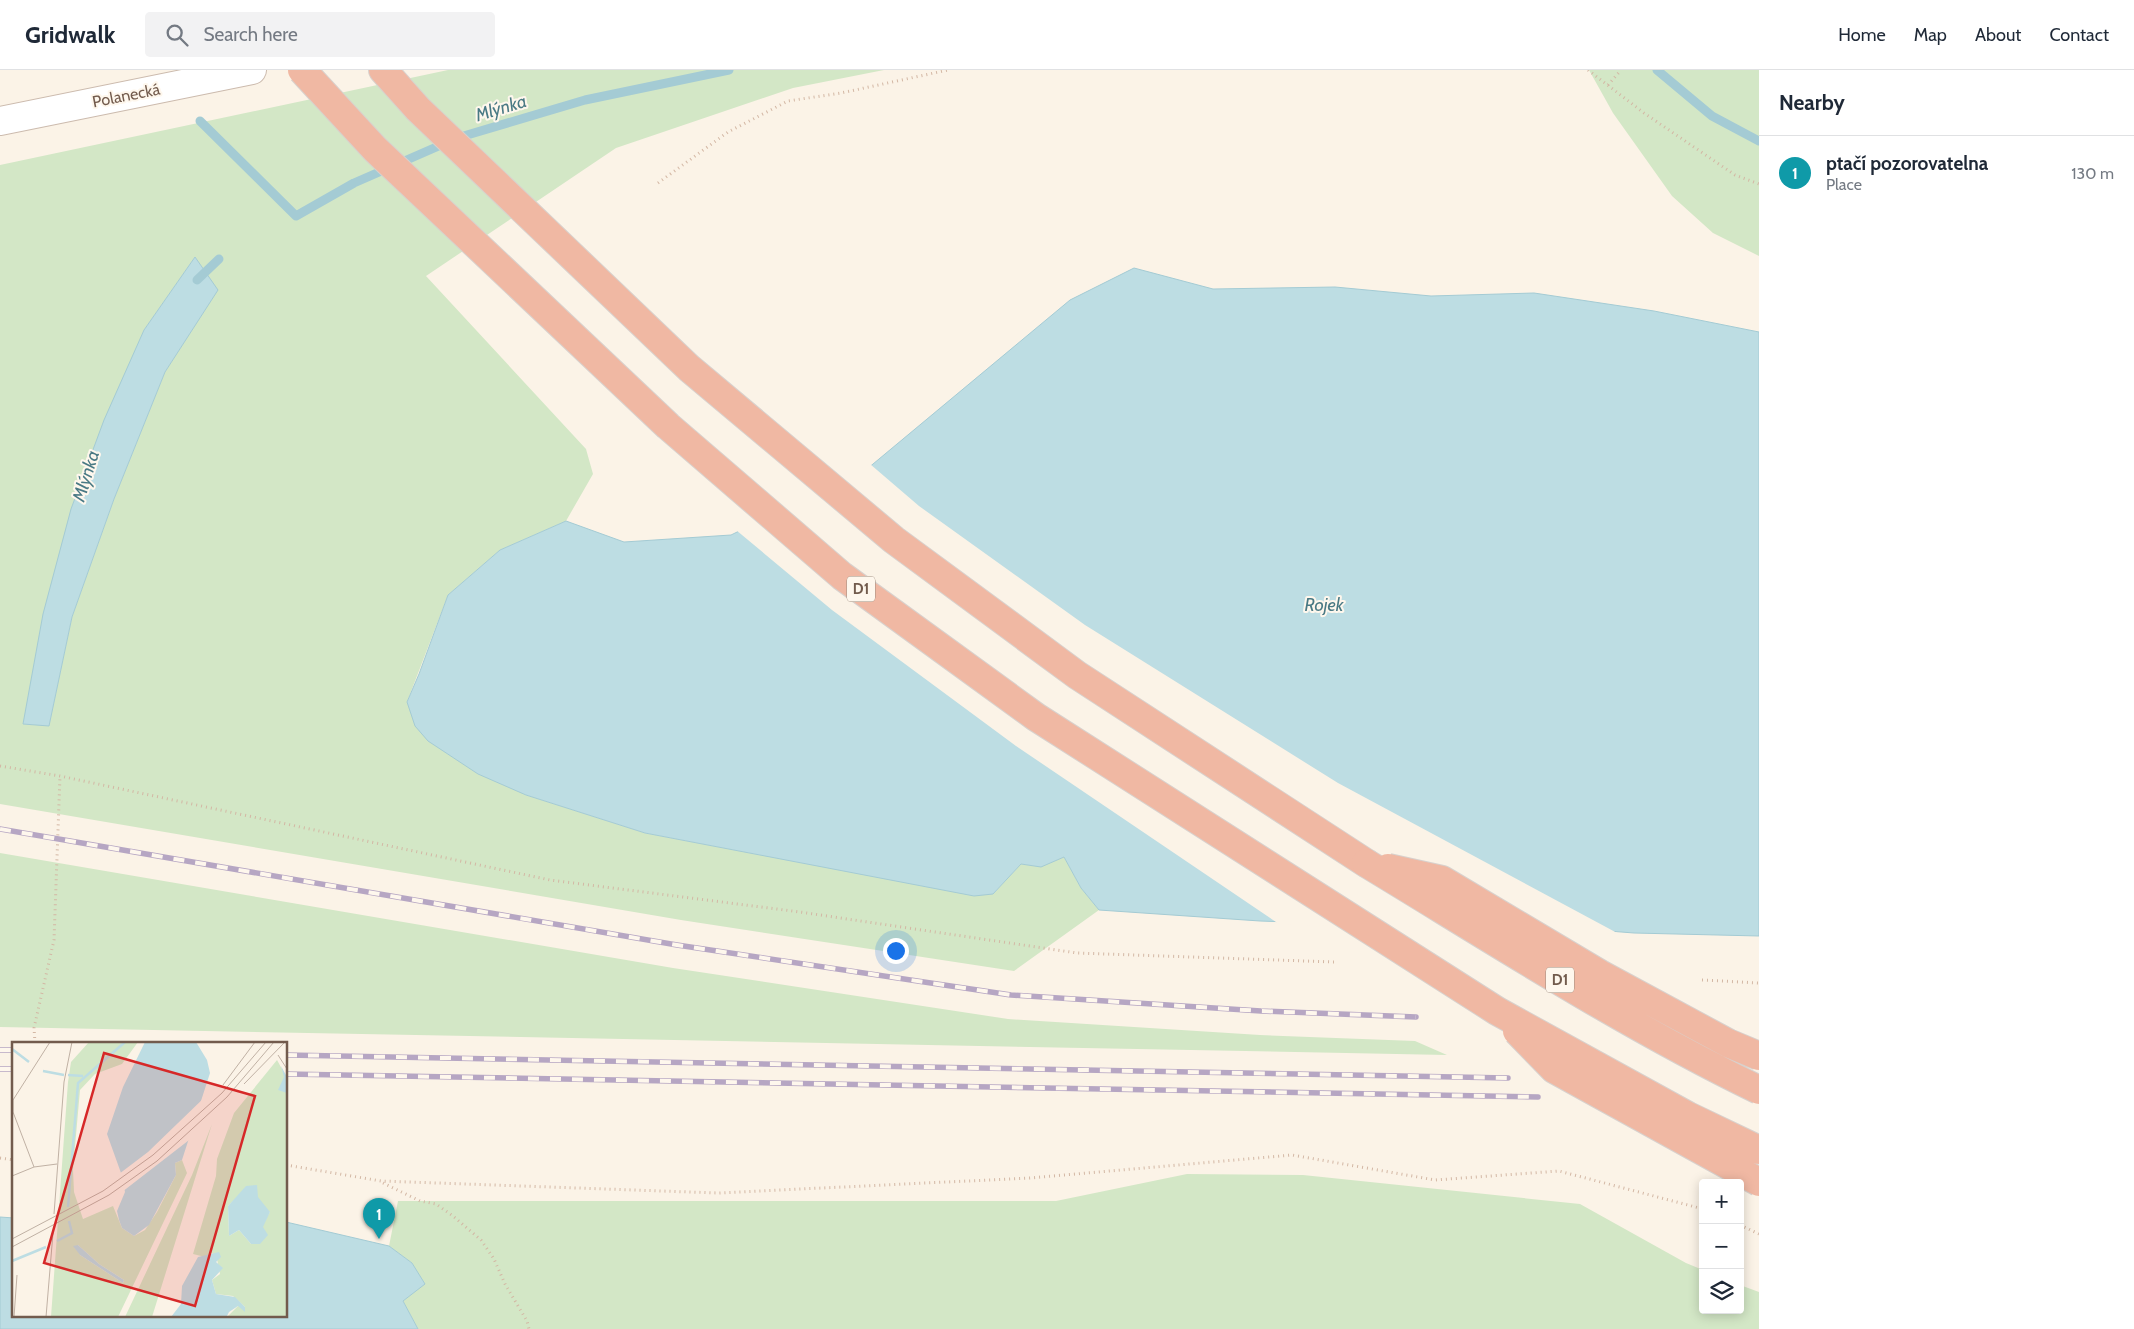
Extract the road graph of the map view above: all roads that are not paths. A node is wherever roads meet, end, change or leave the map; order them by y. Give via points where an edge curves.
1 (252, 70) edge
2 (302, 70) edge
3 (383, 70) edge
4 (0, 120) edge
5 (1366, 863) junction
6 (1497, 1011) junction
7 (1759, 1056) edge
8 (1759, 1090) edge
9 (1759, 1150) edge
10 (1759, 1182) edge

1 - 4 street, Polanecká
2 - 6 highway, D1, bridge via 375,149 668,426 842,576 1036,718
3 - 5 highway, D1 via 418,109 689,368 894,540 1077,675
5 - 7 highway, bridge via 1442,880 1600,974 1728,1043
5 - 8 highway, D1, bridge via 1544,971 1711,1067
6 - 9 highway, D1, bridge via 1688,1116
6 - 10 highway, bridge via 1554,1069

